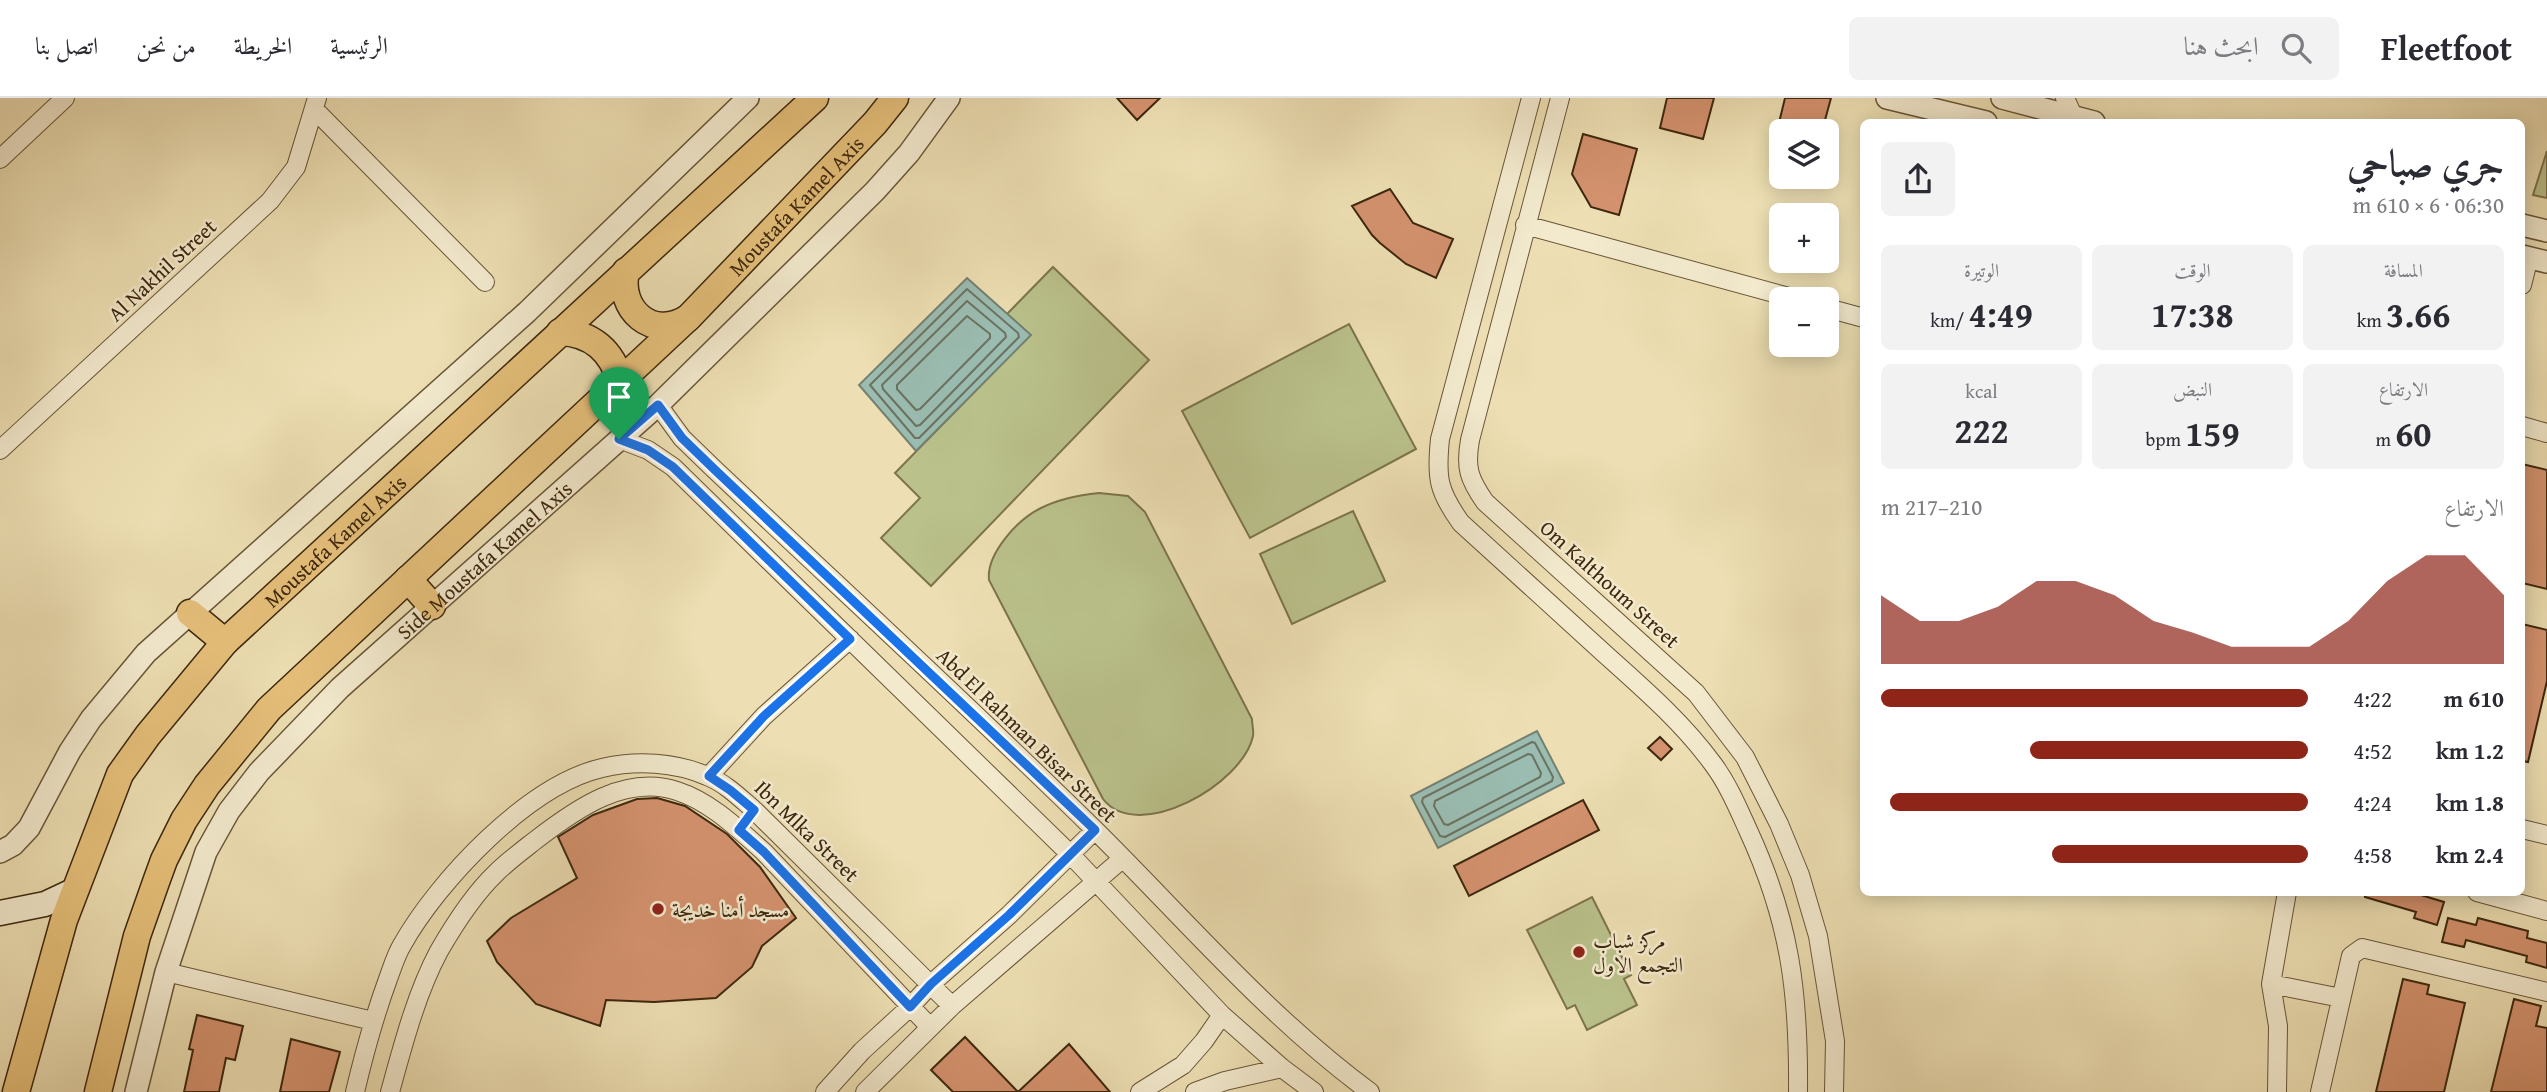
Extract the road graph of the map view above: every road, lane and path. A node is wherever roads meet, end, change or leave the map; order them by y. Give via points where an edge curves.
1 (65, 98) edge
2 (748, 98) edge
3 (815, 98) edge
4 (895, 98) edge
5 (949, 98) edge
6 (1531, 98) edge
7 (1560, 98) edge
8 (1887, 98) edge
9 (2002, 98) edge
10 (2064, 98) edge
11 (315, 104) edge
12 (1974, 119) edge
13 (2080, 119) edge
14 (2083, 119) edge
15 (0, 159) edge
16 (1525, 225) junction
17 (2525, 226) edge
18 (2547, 231) edge
19 (2533, 258) edge
20 (626, 271) junction
21 (2525, 278) edge
22 (485, 282) dead end
23 (1769, 292) edge
24 (1839, 311) edge
25 (690, 316) junction
26 (1860, 316) edge
27 (560, 332) junction
28 (1467, 337) junction
29 (1497, 344) junction
30 (620, 382) junction
31 (658, 405) junction
32 (2525, 427) edge
33 (2547, 433) edge
34 (619, 439) junction
35 (0, 450) edge
36 (408, 579) junction
37 (432, 606) junction
38 (190, 613) junction
39 (850, 639) junction
40 (225, 642) junction
41 (709, 776) junction
42 (754, 810) junction
43 (739, 830) junction
44 (1095, 830) junction
45 (2525, 830) edge
46 (2547, 835) edge
47 (1, 852) edge
48 (1071, 855) junction
49 (1122, 859) junction
50 (1096, 882) junction
51 (75, 890) junction
52 (2286, 896) edge
53 (2492, 896) edge
54 (2547, 911) edge
55 (0, 914) edge
56 (166, 972) junction
57 (931, 984) junction
58 (2271, 984) junction
59 (2547, 992) edge
60 (2341, 998) junction
61 (952, 1006) junction
62 (910, 1007) junction
63 (1222, 1015) junction
64 (373, 1021) junction
65 (930, 1027) junction
66 (1282, 1068) junction
67 (16, 1092) edge
68 (97, 1092) edge
69 (136, 1092) edge
70 (355, 1092) edge
71 (390, 1092) edge
72 (825, 1092) edge
73 (865, 1092) edge
74 (1140, 1092) edge
75 (1195, 1092) edge
76 (1314, 1092) edge
77 (1370, 1092) edge
78 (1798, 1092) edge
79 (1834, 1092) edge
80 (2277, 1092) edge
81 (2320, 1092) edge

1 - 15 street
2 - 38 street via 527,312
3 - 20 main road, Moustafa Kamel Axis
4 - 25 main road, Moustafa Kamel Axis
5 - 31 street, Side Moustafa Kamel Axis via 875,191
6 - 28 street
7 - 16 street, Om Kalthoum Street
8 - 12 street
9 - 13 street
10 - 14 street
11 - 22 street
11 - 35 street, Al Nakhil Street via 296,167 270,201
16 - 23 street
16 - 29 street, Om Kalthoum Street
17 - 18 street
19 - 21 street
20 - 25 main road via 624,291 639,316 665,326
20 - 27 main road, Moustafa Kamel Axis
24 - 26 street
25 - 30 main road, Moustafa Kamel Axis
27 - 30 main road via 581,335 600,345
27 - 40 main road, Moustafa Kamel Axis
28 - 29 street
28 - 78 street via 1440,439 1439,481 1445,501 1461,523 1683,727 1714,766 1755,845 1784,923 1794,976
29 - 79 street, Om Kalthoum Street via 1468,448 1473,486 1485,502 1696,693 1745,757 1800,875 1818,936 1835,1041
30 - 36 main road, Moustafa Kamel Axis
31 - 34 street, Side Moustafa Kamel Axis
31 - 44 street, Abd El Rahman Bisar Street via 682,438
32 - 33 street
34 - 37 street, Side Moustafa Kamel Axis
34 - 39 street via 648,450 673,467
36 - 37 main road
36 - 68 main road, Moustafa Kamel Axis via 269,709 184,820 164,860 137,936
37 - 56 street, Side Moustafa Kamel Axis via 296,732 229,811 206,852
38 - 40 main road
38 - 47 street via 146,653 91,719 29,828
39 - 41 street via 764,716
39 - 48 street
40 - 51 main road, Moustafa Kamel Axis via 121,774
41 - 42 street, Ibn Mlka Street
41 - 64 street, Ibn Mlka Street via 682,767 642,763 601,768 559,786 515,816 469,856 431,900 400,947
42 - 43 street
42 - 57 street, Ibn Mlka Street
43 - 62 street
43 - 71 street via 701,800 648,787 611,793 571,813 495,874 439,951 419,996
44 - 48 street
44 - 49 street, Abd El Rahman Bisar Street
45 - 46 street
48 - 50 street
48 - 57 street
49 - 50 street
49 - 77 street, Abd El Rahman Bisar Street via 1292,1030
50 - 61 street
50 - 63 street
51 - 55 main road via 30,909
51 - 67 main road, Moustafa Kamel Axis
52 - 58 street
53 - 54 street
56 - 64 street
56 - 69 street, Side Moustafa Kamel Axis
57 - 61 street, Ibn Mlka Street
57 - 62 street
58 - 60 street
58 - 80 street via 2278,1026
59 - 60 street via 2362,948 2351,956
60 - 81 street
61 - 65 street
62 - 65 street
62 - 72 street
63 - 66 street
63 - 74 street via 1183,1065
64 - 70 street, Ibn Mlka Street
65 - 73 street
66 - 75 street
66 - 76 street

